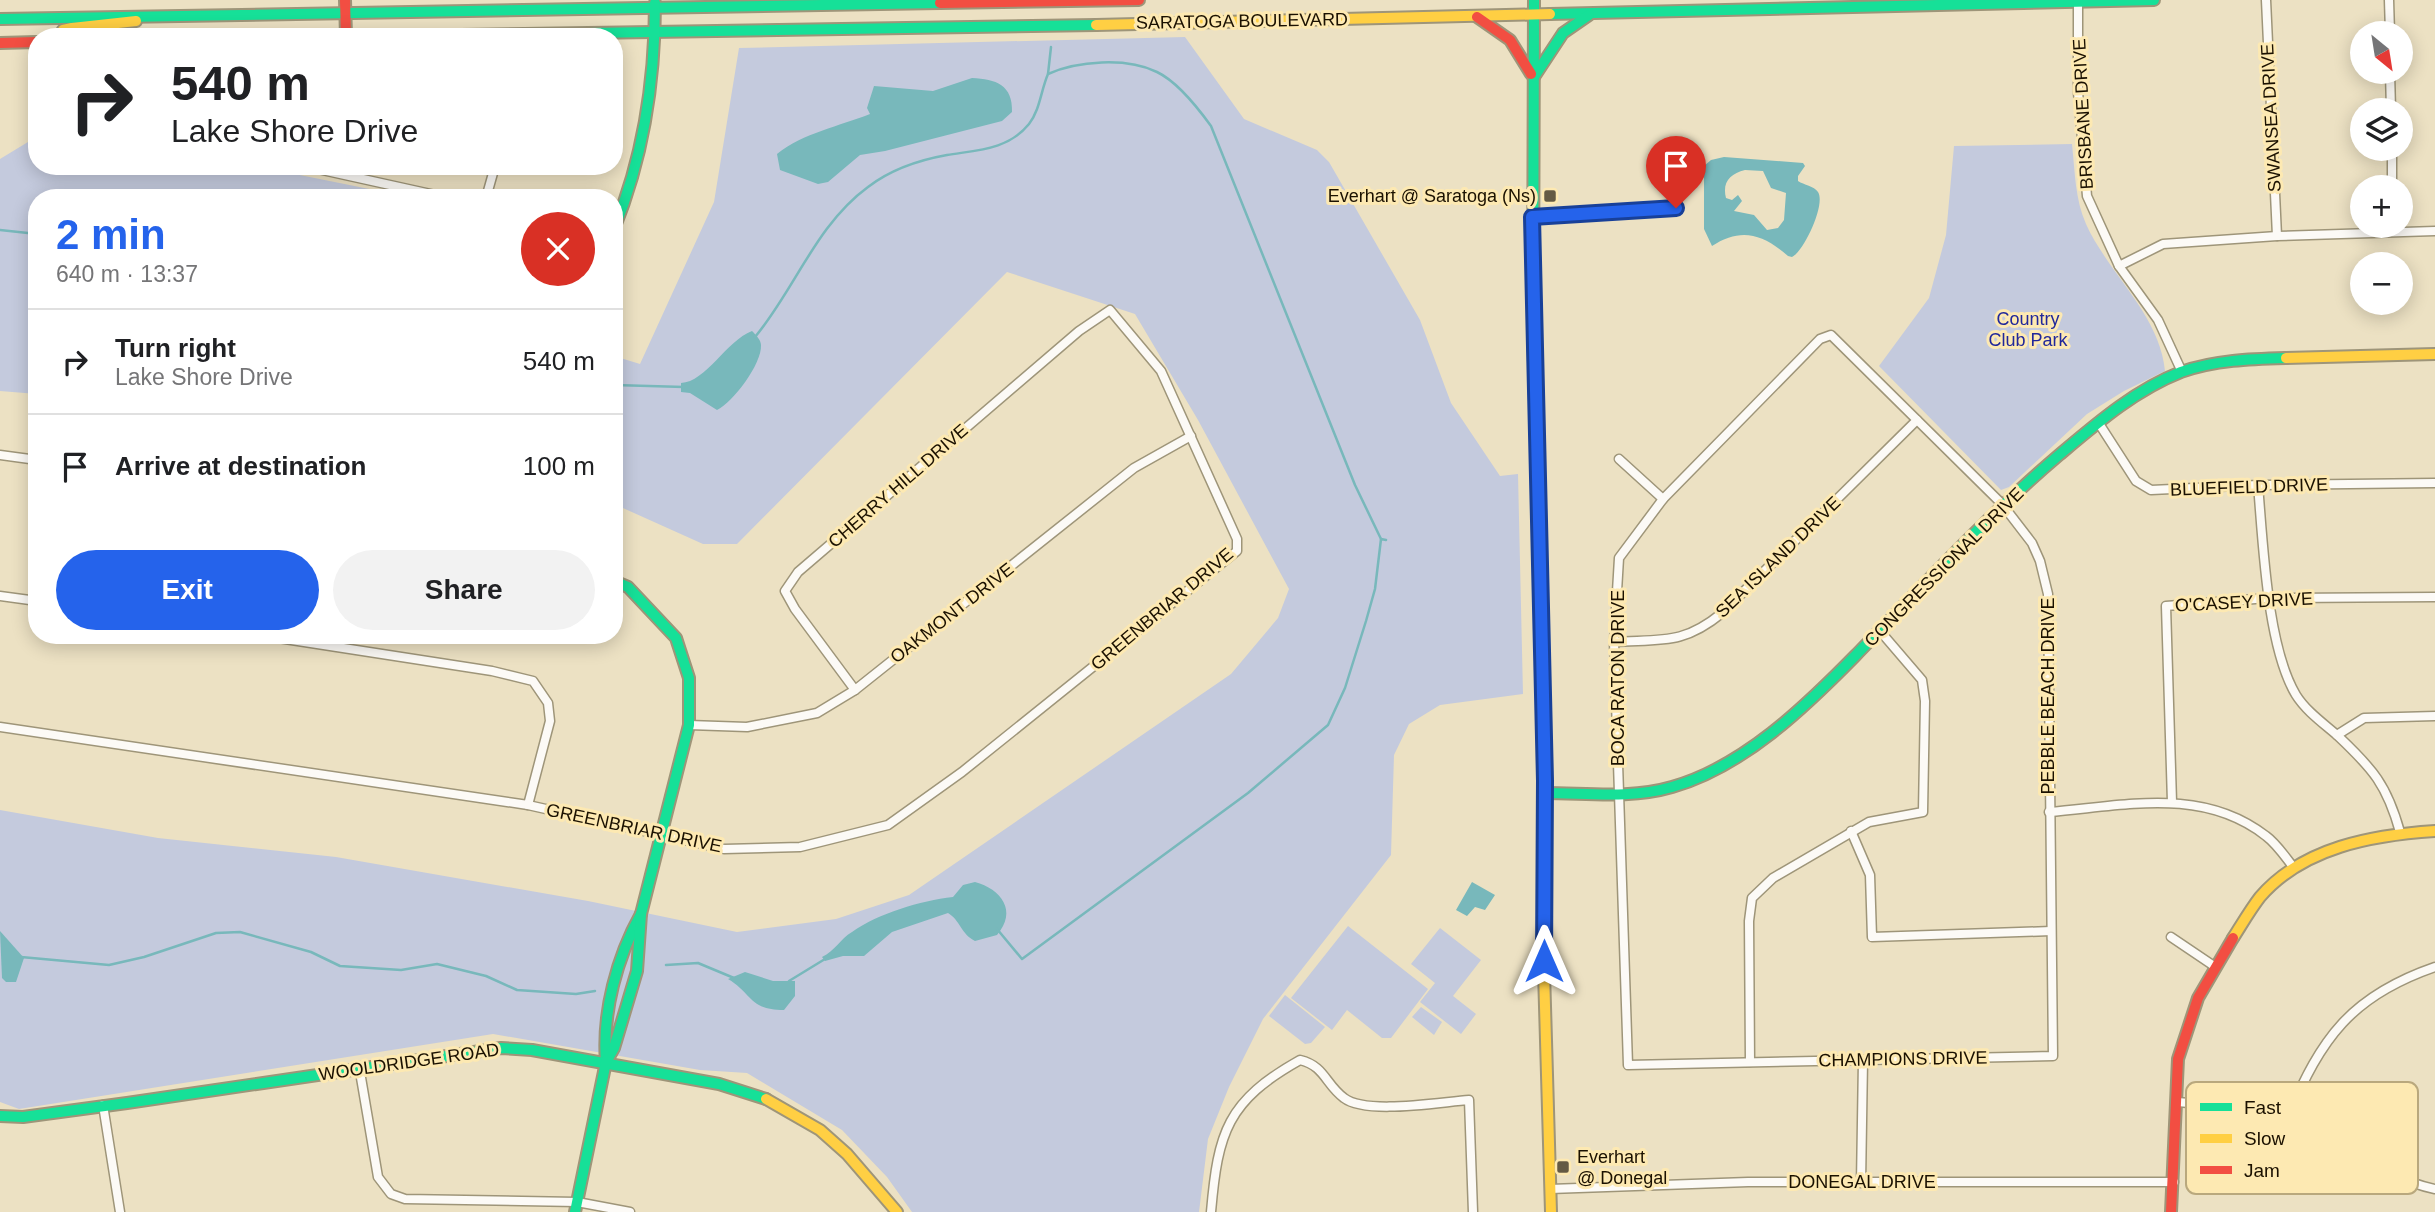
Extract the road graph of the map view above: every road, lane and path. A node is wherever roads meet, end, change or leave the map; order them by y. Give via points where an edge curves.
1 (345, 0) edge
2 (1139, 0) edge
3 (1534, 0) edge
4 (2154, 0) edge
5 (2266, 0) edge
6 (2389, 0) edge
7 (1045, 1) edge
8 (2078, 1) edge
9 (1906, 3) edge
10 (655, 4) edge
11 (346, 13) junction
12 (1594, 13) junction
13 (1534, 15) junction
14 (152, 16) junction
15 (1474, 16) junction
16 (0, 19) edge
17 (2390, 21) edge
18 (1046, 26) junction
19 (68, 28) edge
20 (346, 28) edge
21 (623, 32) edge
22 (656, 32) junction
23 (28, 42) edge
24 (0, 43) edge
25 (1533, 79) junction
26 (371, 175) edge
27 (418, 189) edge
28 (1676, 208) dead end
29 (623, 210) edge
30 (1532, 217) junction
31 (2413, 230) edge
32 (2435, 231) edge
33 (2350, 232) edge
34 (2277, 236) junction
35 (2119, 266) junction
36 (1111, 310) joint
37 (1831, 335) joint
38 (2435, 354) edge
39 (2182, 372) junction
40 (1917, 420) junction
41 (2098, 422) junction
42 (1191, 436) junction
43 (0, 455) edge
44 (28, 459) edge
45 (1619, 459) dead end
46 (2435, 484) edge
47 (2258, 485) junction
48 (1662, 499) junction
49 (2002, 504) junction
50 (623, 585) edge
51 (0, 596) edge
52 (2435, 597) edge
53 (2268, 598) junction
54 (28, 600) edge
55 (1880, 631) junction
56 (1614, 642) junction
57 (317, 644) edge
58 (855, 690) junction
59 (2435, 716) edge
60 (689, 725) junction
61 (0, 727) edge
62 (2337, 735) junction
63 (1620, 792) junction
64 (1545, 793) junction
65 (2172, 802) junction
66 (528, 805) junction
67 (2049, 813) junction
68 (1851, 831) junction
69 (2435, 831) edge
70 (2400, 832) junction
71 (660, 836) junction
72 (2294, 868) junction
73 (641, 914) junction
74 (2051, 932) junction
75 (2171, 937) dead end
76 (2214, 965) junction
77 (2435, 967) edge
78 (1863, 1060) junction
79 (606, 1062) junction
80 (1751, 1062) junction
81 (1628, 1065) joint
82 (359, 1066) junction
83 (2302, 1082) edge
84 (2176, 1102) junction
85 (2186, 1103) edge
86 (103, 1105) junction
87 (0, 1115) edge
88 (2174, 1182) junction
89 (1861, 1183) junction
90 (2418, 1184) edge
91 (1550, 1189) junction
92 (2435, 1189) edge
93 (576, 1207) edge
94 (120, 1212) edge
95 (630, 1212) edge
96 (897, 1212) edge
97 (1210, 1212) edge
98 (1473, 1212) edge
99 (1551, 1212) edge
100 (2171, 1212) edge

1 - 11 main road
2 - 7 main road, SARATOGA BOULEVARD
3 - 13 main road
4 - 8 main road, SARATOGA BOULEVARD
5 - 34 street, SWANSEA DRIVE
6 - 17 street
7 - 10 main road, SARATOGA BOULEVARD
7 - 18 main road
8 - 9 main road, SARATOGA BOULEVARD
8 - 35 street, BRISBANE DRIVE via 2078,92 2087,197
9 - 12 main road, SARATOGA BOULEVARD
10 - 11 main road, SARATOGA BOULEVARD
10 - 22 main road
11 - 14 main road, SARATOGA BOULEVARD
11 - 20 main road
12 - 13 main road, SARATOGA BOULEVARD
12 - 25 main road via 1558,35
13 - 15 main road, SARATOGA BOULEVARD
13 - 25 main road
14 - 16 main road, SARATOGA BOULEVARD
14 - 19 main road via 113,27
15 - 18 main road, SARATOGA BOULEVARD
15 - 25 main road via 1510,38 1523,53
18 - 22 main road, SARATOGA BOULEVARD
21 - 22 main road, SARATOGA BOULEVARD
22 - 29 main road via 653,91 632,190
23 - 24 main road
25 - 30 main road
26 - 27 street
28 - 30 street
30 - 64 main road
31 - 32 street
33 - 34 street
34 - 35 street via 2163,244
35 - 39 street, BRISBANE DRIVE via 2158,320
36 - 42 street, GREENBRIAR DRIVE via 1161,371
36 - 58 street, CHERRY HILL DRIVE via 1079,331 809,563 785,590
37 - 40 street, PEBBLE BEACH DRIVE
37 - 48 street, BOCA RATON DRIVE via 1820,339
38 - 39 main road, CONGRESSIONAL DRIVE via 2235,359
39 - 41 main road, CONGRESSIONAL DRIVE via 2134,396
40 - 49 street, PEBBLE BEACH DRIVE
40 - 56 street, SEA ISLAND DRIVE via 1700,631 1681,638
41 - 47 street, BLUEFIELD DRIVE via 2136,481 2151,490
41 - 49 main road, CONGRESSIONAL DRIVE
42 - 58 street, OAKMONT DRIVE via 1134,468
42 - 71 street, GREENBRIAR DRIVE via 1237,539 1237,551 962,772 887,825 800,847 724,849
43 - 44 street
45 - 48 street
46 - 47 street, BLUEFIELD DRIVE
47 - 53 street
48 - 56 street, BOCA RATON DRIVE via 1619,558
49 - 55 main road, CONGRESSIONAL DRIVE
49 - 67 street, PEBBLE BEACH DRIVE via 2032,543 2048,594
50 - 60 main road via 676,638 689,678
51 - 54 street
52 - 53 street, O'CASEY DRIVE
53 - 62 street via 2286,674 2297,696
53 - 65 street, O'CASEY DRIVE via 2165,606
55 - 63 main road, CONGRESSIONAL DRIVE via 1813,698 1710,770 1652,792
55 - 68 street via 1922,680 1923,812 1892,815
56 - 63 street, BOCA RATON DRIVE
57 - 66 street via 533,681 548,703 550,721
58 - 60 street, OAKMONT DRIVE via 817,713 747,727
59 - 62 street via 2364,718
60 - 71 main road
61 - 66 street, GREENBRIAR DRIVE
62 - 70 street via 2381,779
63 - 64 main road, CONGRESSIONAL DRIVE
63 - 81 street, BOCA RATON DRIVE
64 - 91 main road via 1544,1004
65 - 67 street
65 - 72 street via 2209,806 2238,818 2268,837
66 - 71 street, GREENBRIAR DRIVE
67 - 74 street, PEBBLE BEACH DRIVE
68 - 74 street via 1870,875 1872,937
68 - 80 street via 1773,878 1752,898
69 - 70 main road
70 - 72 main road via 2365,840
71 - 73 main road
72 - 76 main road via 2263,893
73 - 79 main road via 637,971
73 - 79 main road via 618,964 603,1047
74 - 78 street, CHAMPIONS DRIVE via 2053,1056
75 - 76 street
76 - 84 main road via 2183,1036
77 - 83 street via 2411,975 2357,1007 2328,1038
78 - 80 street, CHAMPIONS DRIVE
78 - 89 street
79 - 82 main road, WOOLDRIDGE ROAD via 501,1048
79 - 93 main road
79 - 96 main road, WOOLDRIDGE ROAD via 763,1097 820,1130
80 - 81 street, CHAMPIONS DRIVE
82 - 86 main road, WOOLDRIDGE ROAD
82 - 93 street via 378,1177 390,1194 405,1199
84 - 85 street
84 - 88 main road
86 - 87 main road, WOOLDRIDGE ROAD via 23,1117
86 - 94 street
88 - 89 street, DONEGAL DRIVE
88 - 100 main road
89 - 91 street, DONEGAL DRIVE
90 - 92 street
91 - 99 main road
93 - 95 street
97 - 98 street via 1216,1158 1233,1113 1266,1079 1300,1060 1315,1063 1345,1099 1364,1107 1469,1100

